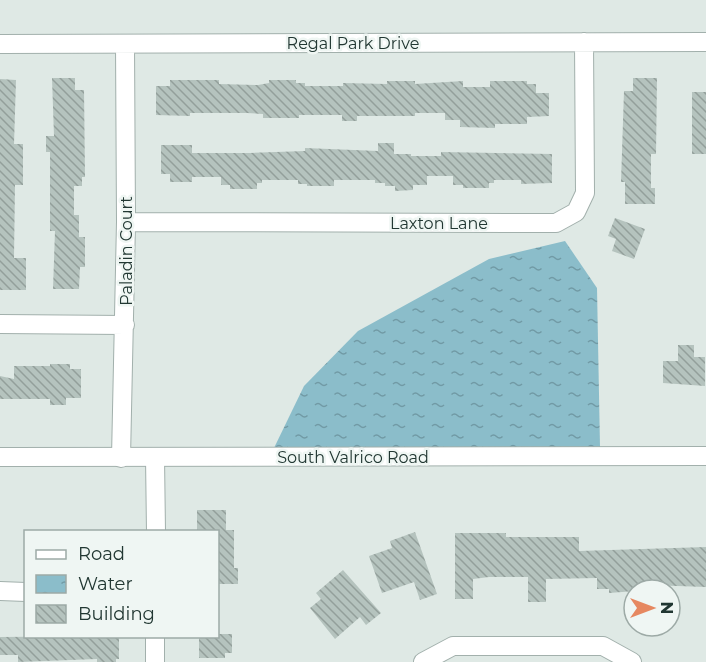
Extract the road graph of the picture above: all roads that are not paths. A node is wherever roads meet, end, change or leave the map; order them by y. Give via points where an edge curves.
1 (584, 42) junction
2 (706, 42) edge
3 (0, 44) edge
4 (125, 44) junction
5 (126, 222) junction
6 (0, 324) edge
7 (125, 325) junction
8 (706, 456) edge
9 (0, 457) edge
10 (155, 457) junction
11 (121, 458) junction
12 (156, 530) edge
13 (0, 591) edge
14 (24, 592) edge
15 (155, 638) edge
16 (155, 662) edge
17 (423, 662) edge
18 (632, 662) edge

1 - 2 street, Regal Park Drive
1 - 4 street, Regal Park Drive
1 - 5 street, Laxton Lane via 585,193 576,212 556,223
3 - 4 street, Regal Park Drive
4 - 5 street, Paladin Court
5 - 7 street, Paladin Court
6 - 7 street
7 - 11 street, Paladin Court
8 - 10 street, South Valrico Road
9 - 11 street, South Valrico Road
10 - 11 street, South Valrico Road
10 - 12 street
13 - 14 street
15 - 16 street
17 - 18 street via 453,646 603,646

